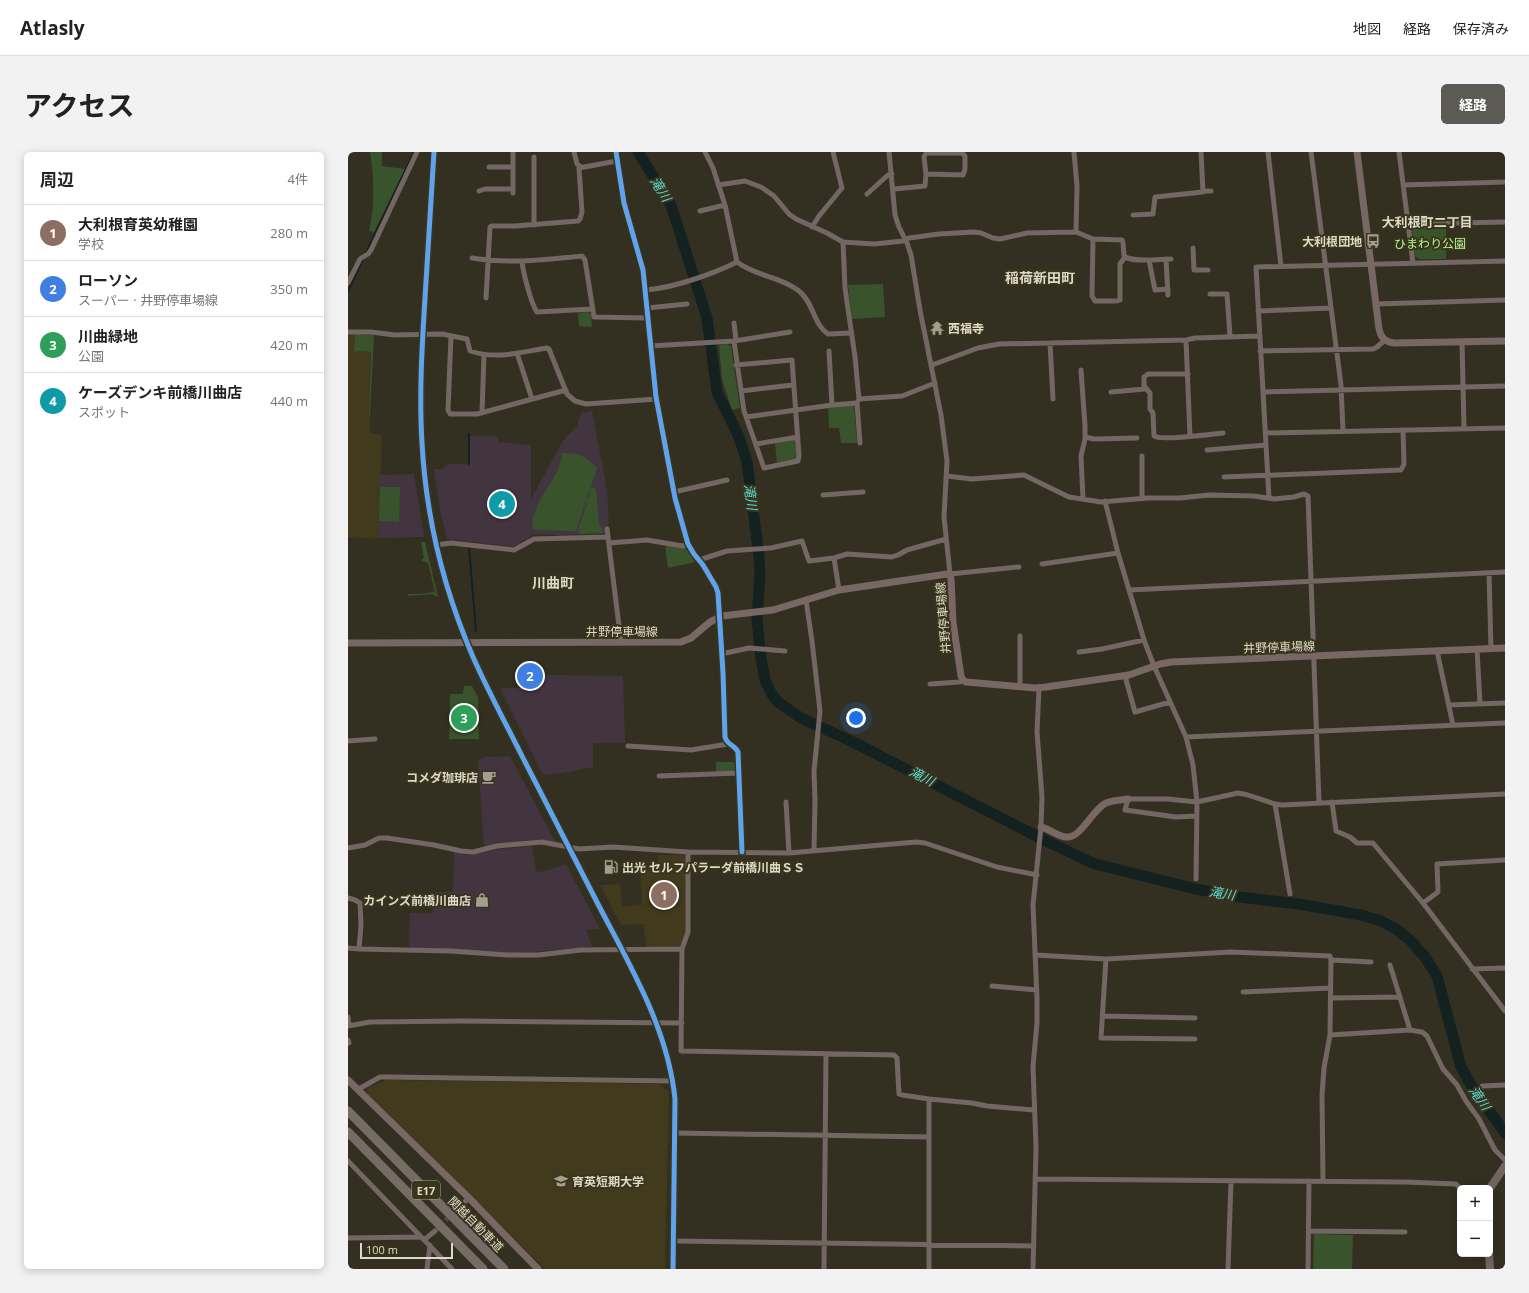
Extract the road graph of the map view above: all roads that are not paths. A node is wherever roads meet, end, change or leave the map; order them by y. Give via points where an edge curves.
1 (417, 152) edge
2 (434, 152) edge
3 (513, 152) edge
4 (574, 152) edge
5 (616, 152) edge
6 (705, 152) edge
7 (833, 152) edge
8 (889, 152) edge
9 (1074, 152) edge
10 (1202, 152) edge
11 (1268, 152) edge
12 (1311, 152) edge
13 (1357, 152) edge
14 (1399, 152) edge
15 (534, 157) dead end
16 (618, 161) junction
17 (489, 167) dead end
18 (514, 167) junction
19 (581, 168) junction
20 (892, 174) junction
21 (926, 174) junction
22 (1505, 182) edge
23 (718, 185) junction
24 (1403, 185) junction
25 (894, 189) junction
26 (479, 190) dead end
27 (1203, 191) junction
28 (1211, 191) dead end
29 (867, 194) dead end
30 (725, 205) junction
31 (700, 211) dead end
32 (1133, 215) dead end
33 (1505, 222) edge
34 (1408, 224) junction
35 (534, 225) junction
36 (812, 227) junction
37 (1076, 232) junction
38 (1093, 239) junction
39 (906, 240) junction
40 (843, 242) junction
41 (1193, 248) dead end
42 (1125, 257) junction
43 (472, 258) dead end
44 (1150, 260) junction
45 (488, 261) junction
46 (522, 261) junction
47 (1505, 261) edge
48 (737, 262) junction
49 (1413, 263) junction
50 (1371, 264) junction
51 (1326, 265) junction
52 (1281, 266) junction
53 (1208, 270) dead end
54 (348, 283) edge
55 (1168, 289) junction
56 (646, 290) junction
57 (1210, 294) dead end
58 (1168, 295) dead end
59 (486, 298) dead end
60 (1505, 300) edge
61 (688, 304) dead end
62 (1376, 304) junction
63 (647, 308) junction
64 (1331, 308) junction
65 (592, 309) junction
66 (1258, 311) junction
67 (648, 318) junction
68 (734, 323) dead end
69 (348, 332) edge
70 (790, 332) dead end
71 (422, 333) junction
72 (851, 333) junction
73 (451, 336) junction
74 (1230, 336) junction
75 (1260, 336) junction
76 (735, 340) junction
77 (1186, 340) junction
78 (1385, 340) junction
79 (1505, 341) edge
80 (1462, 342) junction
81 (1050, 343) junction
82 (650, 346) junction
83 (1336, 350) junction
84 (829, 351) dead end
85 (1260, 351) junction
86 (517, 353) junction
87 (484, 355) junction
88 (736, 365) junction
89 (932, 365) junction
90 (1081, 370) dead end
91 (1188, 374) junction
92 (935, 383) junction
93 (793, 385) junction
94 (1505, 386) edge
95 (1463, 387) junction
96 (1145, 389) junction
97 (566, 390) junction
98 (1341, 390) junction
99 (741, 391) junction
100 (1111, 392) dead end
101 (1263, 392) junction
102 (1053, 398) dead end
103 (532, 399) junction
104 (657, 399) junction
105 (858, 401) junction
106 (832, 404) junction
107 (796, 410) junction
108 (482, 413) junction
109 (746, 417) junction
110 (1464, 428) junction
111 (1505, 428) edge
112 (1403, 430) junction
113 (1343, 431) junction
114 (1223, 433) dead end
115 (1265, 433) junction
116 (1190, 436) junction
117 (798, 437) junction
118 (1085, 437) junction
119 (1137, 438) dead end
120 (860, 443) dead end
121 (756, 444) junction
122 (1266, 445) junction
123 (1207, 450) dead end
124 (1142, 456) dead end
125 (1268, 475) junction
126 (947, 476) junction
127 (1224, 477) dead end
128 (727, 480) dead end
129 (674, 492) junction
130 (863, 492) dead end
131 (823, 495) dead end
132 (1142, 498) junction
133 (1269, 498) junction
134 (1083, 499) junction
135 (1105, 501) junction
136 (607, 529) dead end
137 (608, 537) junction
138 (946, 539) junction
139 (609, 543) junction
140 (688, 544) junction
141 (436, 545) junction
142 (1118, 553) junction
143 (834, 558) junction
144 (699, 560) junction
145 (1042, 564) dead end
146 (1019, 567) dead end
147 (1505, 572) edge
148 (1489, 573) junction
149 (950, 574) junction
150 (1310, 581) junction
151 (839, 590) junction
152 (1129, 590) junction
153 (806, 600) junction
154 (719, 617) junction
155 (1020, 636) dead end
156 (1144, 640) junction
157 (348, 642) edge
158 (621, 642) junction
159 (468, 643) junction
160 (1505, 648) edge
161 (1491, 649) junction
162 (1477, 650) junction
163 (785, 651) dead end
164 (1079, 652) dead end
165 (1438, 652) junction
166 (722, 654) junction
167 (1313, 657) junction
168 (1154, 666) junction
169 (1125, 676) junction
170 (963, 680) junction
171 (930, 684) dead end
172 (1020, 686) junction
173 (1039, 688) junction
174 (1170, 702) junction
175 (1505, 703) edge
176 (1480, 704) junction
177 (1448, 705) junction
178 (1505, 723) edge
179 (1452, 725) junction
180 (1315, 731) junction
181 (1186, 737) junction
182 (375, 739) dead end
183 (348, 741) edge
184 (728, 744) junction
185 (628, 746) dead end
186 (739, 773) junction
187 (659, 776) dead end
188 (1505, 794) edge
189 (1128, 799) junction
190 (786, 802) dead end
191 (1197, 802) junction
192 (1332, 802) junction
193 (1319, 803) junction
194 (1275, 804) junction
195 (1197, 816) junction
196 (1041, 829) junction
197 (568, 846) junction
198 (348, 848) edge
199 (814, 850) junction
200 (688, 852) junction
201 (742, 852) junction
202 (789, 853) junction
203 (1505, 860) edge
204 (1037, 875) junction
205 (1196, 879) dead end
206 (1290, 894) dead end
207 (348, 898) edge
208 (1423, 903) junction
209 (348, 948) edge
210 (359, 949) junction
211 (682, 949) junction
212 (622, 950) junction
213 (1035, 955) junction
214 (1106, 958) junction
215 (1332, 960) junction
216 (1371, 962) dead end
217 (1390, 965) dead end
218 (1505, 968) edge
219 (1472, 969) junction
220 (992, 986) dead end
221 (1330, 988) junction
222 (1037, 990) junction
223 (1243, 992) dead end
224 (1400, 997) junction
225 (1331, 998) junction
226 (1505, 1011) edge
227 (1102, 1016) junction
228 (348, 1017) edge
229 (1195, 1018) dead end
230 (657, 1023) junction
231 (682, 1023) junction
232 (349, 1026) edge
233 (1410, 1030) junction
234 (1330, 1035) junction
235 (1195, 1040) dead end
236 (826, 1054) junction
237 (348, 1080) edge
238 (673, 1081) junction
239 (1505, 1085) edge
240 (1482, 1086) dead end
241 (357, 1090) junction
242 (929, 1099) junction
243 (1034, 1110) junction
244 (348, 1111) edge
245 (348, 1132) edge
246 (675, 1133) junction
247 (825, 1135) junction
248 (929, 1137) junction
249 (1505, 1160) edge
250 (348, 1161) edge
251 (1505, 1166) edge
252 (1035, 1179) junction
253 (1231, 1181) junction
254 (1323, 1181) junction
255 (1309, 1182) junction
256 (1457, 1185) edge
257 (1492, 1185) edge
258 (469, 1198) junction
259 (458, 1208) tunnel mouth
260 (435, 1231) tunnel mouth
261 (1309, 1231) junction
262 (1404, 1232) dead end
263 (348, 1238) edge
264 (423, 1239) junction
265 (674, 1241) junction
266 (824, 1244) junction
267 (430, 1245) junction
268 (929, 1245) junction
269 (1034, 1246) junction
270 (1489, 1257) edge
271 (427, 1269) edge
272 (452, 1269) edge
273 (483, 1269) edge
274 (504, 1269) edge
275 (538, 1269) edge
276 (673, 1269) edge
277 (824, 1269) edge
278 (929, 1269) edge
279 (1033, 1269) edge
280 (1228, 1269) edge
281 (1308, 1269) edge
282 (1490, 1269) edge

1 - 54 street via 371,250 360,259
2 - 71 street
3 - 18 street
4 - 19 street via 577,164
5 - 16 street
6 - 23 street
7 - 36 street via 842,188
8 - 20 street
9 - 37 street via 1077,186
10 - 27 street
11 - 52 street
12 - 51 street
13 - 50 street
14 - 24 street
15 - 35 street
16 - 19 street
16 - 56 street via 624,203 642,263
17 - 18 street
18 - 26 street via 513,191
19 - 35 street via 580,220
20 - 25 street
20 - 29 street
21 - 21 street via 926,153 964,155 965,169 962,175
21 - 25 street via 924,186
22 - 24 street
23 - 30 street
23 - 36 street via 740,181 755,184 774,196 792,216
24 - 34 street
25 - 39 street via 895,216
27 - 28 street
27 - 32 street via 1155,197 1153,214
30 - 31 street
30 - 48 street
33 - 34 street
34 - 49 street
35 - 45 street via 491,226
36 - 40 street
37 - 38 street
37 - 39 street via 1027,233 1000,239 989,238 978,232
38 - 42 street via 1122,240
38 - 42 street via 1092,296 1095,301 1120,300 1120,264
39 - 40 street via 874,244
39 - 89 street
40 - 72 street via 845,288
41 - 53 street via 1194,270
42 - 44 street
43 - 45 street
44 - 55 street via 1155,290
44 - 55 street via 1168,259
45 - 46 street
45 - 59 street
46 - 65 street via 537,312
46 - 65 street via 582,256 585,260
47 - 49 street
48 - 56 street via 686,281
48 - 72 street via 797,290 811,306 819,326 828,334
49 - 50 street
50 - 51 street
50 - 62 street
51 - 52 street
51 - 64 street
52 - 66 street via 1256,267
55 - 58 street
56 - 63 street
57 - 74 street via 1227,294
60 - 62 street
61 - 63 street
62 - 78 street via 1379,330
63 - 67 street
64 - 66 street
64 - 83 street
65 - 67 street via 595,318
66 - 75 street
67 - 82 street
68 - 76 street
69 - 71 street via 395,335
70 - 76 street
71 - 73 street
71 - 141 street via 422,444
72 - 105 street
73 - 87 street via 467,339 470,351
73 - 108 street via 448,412 452,415
74 - 75 street
74 - 77 street
75 - 85 street
76 - 82 street
76 - 88 street
77 - 81 street
77 - 91 street
78 - 80 street via 1395,343
78 - 83 street via 1373,348
79 - 80 street
80 - 95 street
81 - 89 street via 999,344 978,348
81 - 102 street
82 - 104 street
83 - 85 street
83 - 98 street
84 - 106 street
85 - 101 street
86 - 87 street via 502,356
86 - 97 street via 549,349
86 - 103 street
87 - 108 street
88 - 93 street via 792,360
88 - 99 street
89 - 92 street
90 - 118 street
91 - 96 street via 1147,375 1144,378
91 - 116 street
92 - 105 street via 902,396
92 - 126 street
93 - 99 street
93 - 107 street
94 - 95 street
95 - 98 street
95 - 110 street
96 - 100 street
96 - 116 street via 1150,393 1155,437
97 - 103 street
97 - 104 street via 571,399 586,404
98 - 101 street
98 - 113 street
99 - 109 street
101 - 115 street
103 - 108 street
104 - 129 street
105 - 106 street
105 - 120 street
106 - 107 street
107 - 109 street
107 - 117 street
109 - 121 street
110 - 111 street
110 - 112 street
112 - 113 street
112 - 125 street via 1404,464 1401,470
113 - 115 street
114 - 116 street
115 - 122 street
117 - 121 street
117 - 121 street via 798,461 764,468
118 - 119 street
118 - 134 street via 1081,456
122 - 123 street
122 - 125 street
124 - 132 street
125 - 127 street
125 - 133 street
126 - 134 street via 972,479 1024,475 1069,497
126 - 138 street via 944,508
128 - 129 street
129 - 140 street
130 - 131 street
132 - 133 street via 1209,495
132 - 135 street
133 - 150 street via 1282,499 1304,494 1308,496
134 - 135 street
135 - 142 street
136 - 137 street
137 - 139 street
137 - 141 street via 534,539 514,550 452,543
138 - 143 street via 906,550 892,557 847,554
138 - 149 street
139 - 140 street via 647,540 684,546
139 - 158 street
140 - 144 street
141 - 159 street via 450,596
142 - 145 street
142 - 152 street
143 - 144 street via 809,561 802,541 766,548 727,551
143 - 151 street
144 - 154 street via 717,590
146 - 149 street
147 - 148 street
148 - 150 street
148 - 161 street
149 - 151 street, 井野停車場線
149 - 170 street, 井野停車場線 via 953,622
150 - 152 street
150 - 167 street
151 - 153 street, 井野停車場線
152 - 156 street
153 - 154 street, 井野停車場線 via 766,611
153 - 199 street via 820,704 814,771
154 - 158 street, 井野停車場線 via 684,641
154 - 166 street
155 - 172 street
156 - 164 street
156 - 168 street
157 - 159 street, 井野停車場線
158 - 159 street, 井野停車場線
159 - 197 street via 502,717
160 - 161 street, 井野停車場線
161 - 162 street, 井野停車場線
162 - 165 street, 井野停車場線
162 - 176 street
163 - 166 street via 751,648
165 - 167 street, 井野停車場線
165 - 177 street
166 - 184 street via 725,737
167 - 168 street, 井野停車場線 via 1179,662
167 - 180 street
168 - 169 street, 井野停車場線
168 - 174 street
169 - 173 street, 井野停車場線
169 - 174 street via 1135,712
170 - 171 street
170 - 172 street, 井野停車場線
172 - 173 street, 井野停車場線
173 - 196 street via 1037,732 1042,797
174 - 181 street
175 - 176 street
176 - 177 street
177 - 179 street
178 - 179 street
179 - 180 street
180 - 181 street
180 - 193 street
181 - 191 street via 1194,765
182 - 183 street
184 - 185 street via 692,750
184 - 186 street via 737,749
186 - 187 street
186 - 201 street
188 - 192 street
189 - 191 street
189 - 195 street via 1125,810 1176,817
189 - 196 street via 1101,806 1083,827 1070,837
190 - 202 street
191 - 194 street via 1238,793
191 - 195 street
192 - 193 street
192 - 208 street via 1336,831 1357,843 1373,843
193 - 194 street
194 - 206 street
195 - 205 street
196 - 204 street
197 - 198 street via 534,842 461,852 438,846 379,838 365,845
197 - 200 street via 578,849 613,847
197 - 212 street
199 - 202 street
199 - 204 street via 919,842 997,867
200 - 201 street
200 - 211 street via 688,932
201 - 202 street
203 - 208 street via 1437,864 1438,892
204 - 213 street via 1033,905
207 - 210 street via 360,904
208 - 219 street
209 - 210 street
210 - 212 street via 506,955
211 - 212 street
211 - 231 street
212 - 230 street
213 - 214 street
213 - 222 street
214 - 215 street via 1231,952 1330,956
214 - 227 street
215 - 216 street
215 - 221 street
217 - 224 street
218 - 219 street
219 - 226 street
220 - 222 street
221 - 223 street
221 - 225 street
222 - 243 street via 1037,1023 1032,1066
224 - 225 street
224 - 233 street
225 - 234 street
227 - 229 street
227 - 235 street via 1101,1038
228 - 232 street
230 - 231 street
230 - 232 street via 463,1021 370,1022
230 - 238 street
231 - 236 street via 681,1051
233 - 234 street
233 - 249 street via 1422,1032 1427,1036 1443,1069 1457,1085 1479,1119 1495,1150
234 - 254 street via 1322,1095
236 - 242 street via 894,1055 897,1058 899,1094
236 - 247 street
237 - 241 street
238 - 241 street via 388,1076 380,1077
238 - 246 street
239 - 240 street
241 - 258 street
242 - 243 street
242 - 248 street
243 - 252 street
244 - 274 highway, 関越自動車道 / E17
245 - 273 highway, E17
246 - 247 street
246 - 265 street
247 - 248 street
247 - 266 street
248 - 268 street
250 - 264 street
251 - 257 main road
252 - 253 street
252 - 269 street
253 - 255 street
253 - 280 street
254 - 255 street
254 - 256 street
255 - 261 street
258 - 259 street
258 - 275 street
260 - 264 street
261 - 262 street
261 - 281 street
263 - 264 street
264 - 267 street
265 - 266 street
265 - 276 street
266 - 268 street
266 - 277 street
267 - 271 street
267 - 272 street
268 - 269 street
268 - 278 street
269 - 279 street
270 - 282 main road

